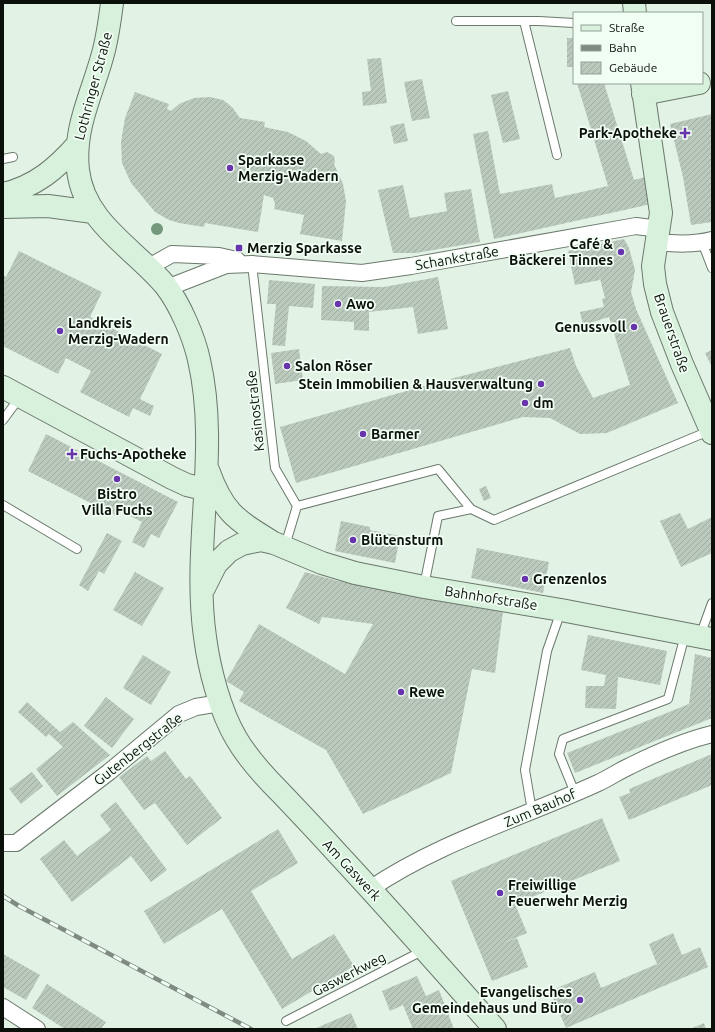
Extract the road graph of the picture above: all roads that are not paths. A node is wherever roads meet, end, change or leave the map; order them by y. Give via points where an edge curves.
1 (112, 3) edge
2 (456, 21) dead end
3 (524, 21) junction
4 (573, 23) edge
5 (688, 84) edge
6 (642, 88) edge
7 (78, 144) junction
8 (557, 155) dead end
9 (13, 157) dead end
10 (3, 159) edge
11 (3, 194) edge
12 (3, 207) edge
13 (93, 212) junction
14 (658, 236) junction
15 (707, 241) edge
16 (252, 264) junction
17 (148, 267) junction
18 (712, 268) edge
19 (167, 288) junction
20 (12, 391) edge
21 (3, 420) edge
22 (708, 425) edge
23 (206, 462) junction
24 (204, 489) junction
25 (3, 505) edge
26 (297, 506) junction
27 (471, 509) junction
28 (280, 545) junction
29 (77, 549) dead end
30 (424, 587) junction
31 (202, 594) junction
32 (712, 603) edge
33 (561, 610) junction
34 (699, 637) edge
35 (220, 703) junction
36 (712, 734) edge
37 (575, 793) junction
38 (532, 811) junction
39 (3, 843) edge
40 (370, 889) junction
41 (425, 950) junction
42 (3, 1007) edge
43 (286, 1021) dead end
44 (37, 1029) edge
45 (496, 1029) edge

1 - 7 main road, Lothringer Straße via 104,51 82,118
2 - 3 lane
3 - 4 lane
3 - 8 lane
5 - 6 main road
6 - 14 main road, Brauerstraße via 659,192 661,212
7 - 11 main road via 44,178
7 - 13 main road, Lothringer Straße via 78,172
9 - 10 lane
12 - 13 main road via 48,206
13 - 17 main road, Lothringer Straße via 110,232
14 - 15 street, Schankstraße via 681,244
14 - 16 street, Schankstraße via 636,226 362,273
14 - 22 main road, Brauerstraße via 653,266 662,312
15 - 18 lane
16 - 17 street, Schankstraße via 219,256 172,254
16 - 19 street, Schankstraße via 226,265
16 - 26 lane, Kasinostraße via 275,468
17 - 19 main road, Lothringer Straße
19 - 23 main road, Lothringer Straße via 191,334 204,383
20 - 21 lane
20 - 24 main road via 172,478
22 - 27 lane via 494,520
23 - 24 main road, Lothringer Straße
23 - 28 main road, Bahnhofstraße via 215,490 240,523
24 - 31 main road
25 - 29 lane
26 - 27 lane via 438,469
26 - 28 lane
27 - 30 lane via 438,516
28 - 30 main road, Bahnhofstraße via 354,573
28 - 31 main road, Bahnhofstraße via 261,540 250,541 229,551 216,564
30 - 33 main road, Bahnhofstraße
31 - 35 main road via 205,638
32 - 34 lane
33 - 34 main road, Bahnhofstraße
33 - 38 lane via 547,651 524,770
34 - 37 lane via 668,699 563,739 559,754
35 - 39 street, Gutenbergstraße via 196,707 179,714 109,772 16,843
35 - 40 main road, Am Gaswerk via 236,738 254,764
36 - 37 street, Zum Bauhof via 694,738
37 - 38 street, Zum Bauhof
38 - 40 street, Zum Bauhof via 430,855 397,871
40 - 41 main road, Am Gaswerk
41 - 43 lane, Gaswerkweg
41 - 45 main road, Am Gaswerk
42 - 44 street

